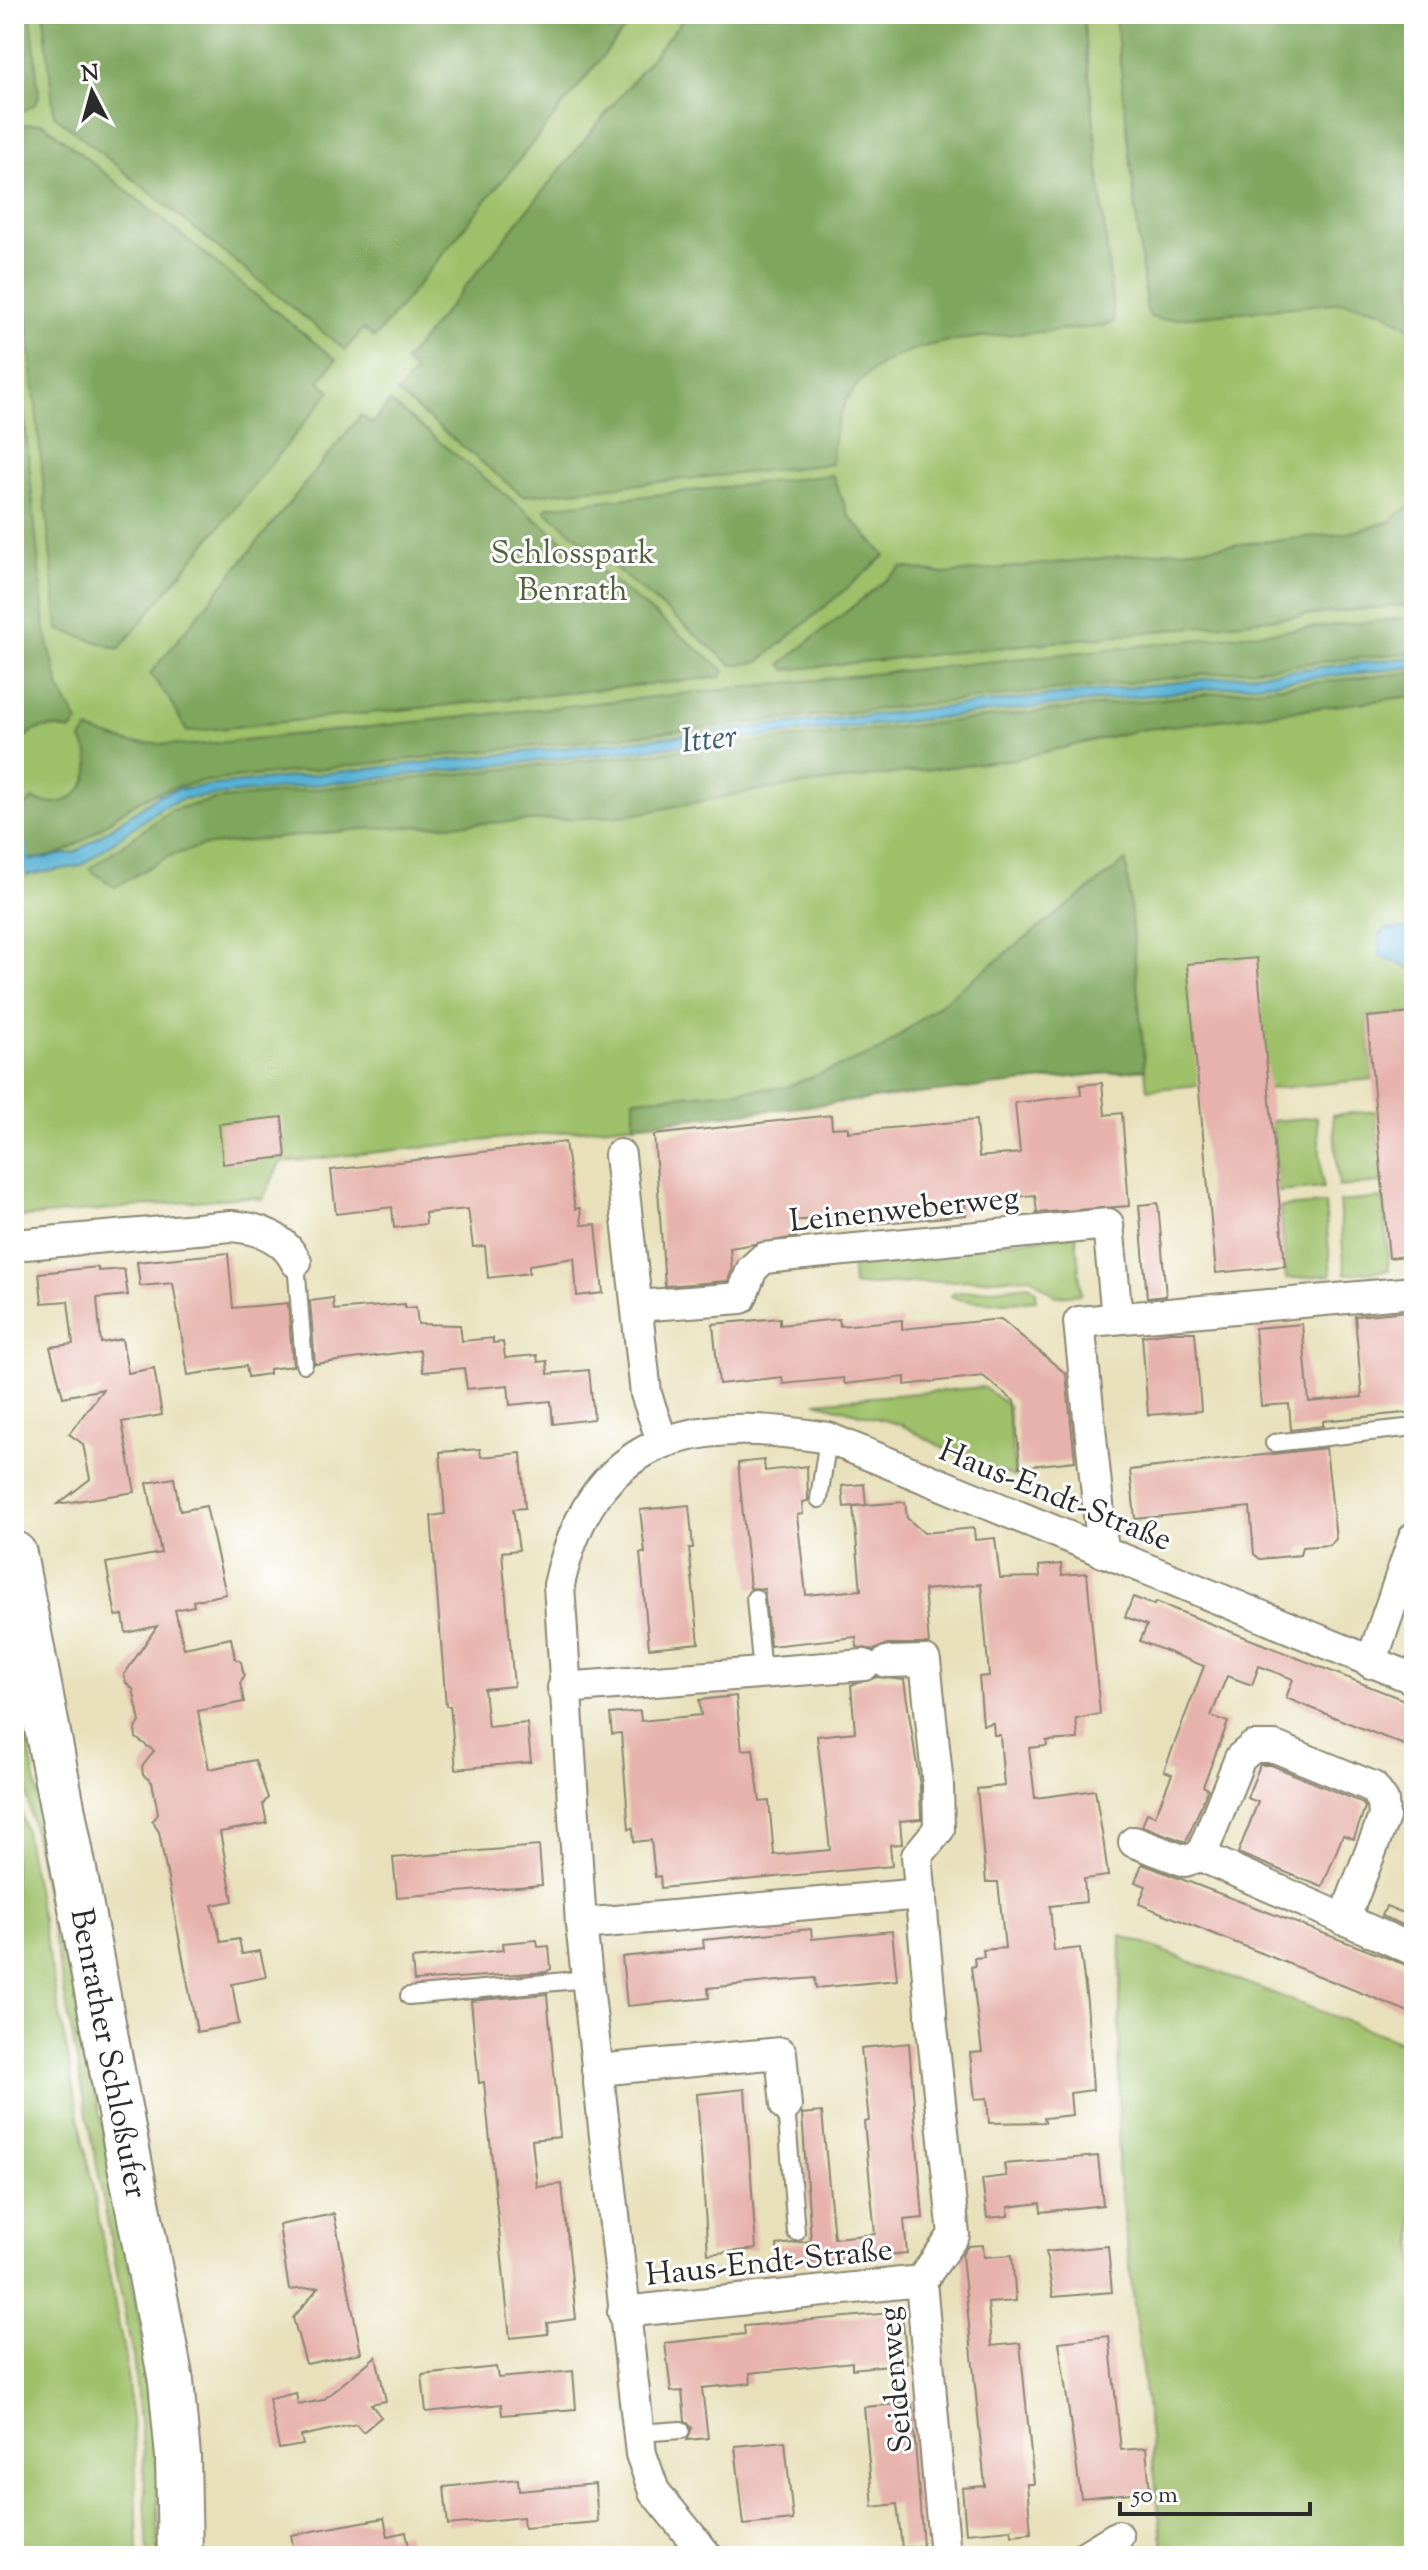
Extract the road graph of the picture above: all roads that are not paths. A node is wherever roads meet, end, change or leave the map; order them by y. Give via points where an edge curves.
1 (620, 1155) dead end
2 (14, 1245) edge
3 (296, 1262) joint
4 (1414, 1292) edge
5 (637, 1306) junction
6 (1117, 1318) junction
7 (304, 1364) dead end
8 (1414, 1427) edge
9 (828, 1438) junction
10 (662, 1441) junction
11 (1274, 1443) dead end
12 (819, 1499) dead end
13 (1414, 1538) edge
14 (1103, 1552) junction
15 (14, 1554) edge
16 (755, 1598) dead end
17 (1371, 1663) junction
18 (762, 1674) junction
19 (1414, 1679) edge
20 (563, 1688) junction
21 (1134, 1842) dead end
22 (1201, 1856) junction
23 (921, 1894) junction
24 (1344, 1920) junction
25 (581, 1924) junction
26 (1414, 1950) edge
27 (587, 1979) junction
28 (409, 1996) dead end
29 (597, 2070) junction
30 (786, 2106) joint
31 (796, 2232) dead end
32 (921, 2281) junction
33 (623, 2312) junction
34 (681, 2430) dead end
35 (639, 2433) junction
36 (1118, 2536) dead end
37 (180, 2556) edge
38 (707, 2556) edge
39 (945, 2556) edge
40 (1085, 2556) edge

1 - 5 street
2 - 3 street via 240,1226 272,1236
3 - 7 lane
4 - 6 street
5 - 6 street, Leinenweberweg via 741,1298 752,1269 764,1258 1108,1224
5 - 10 street via 646,1394
6 - 14 street via 1079,1322
8 - 11 lane
9 - 10 street, Haus-Endt-Straße via 734,1427
9 - 12 lane
9 - 14 street, Haus-Endt-Straße
10 - 20 street, Haus-Endt-Straße via 599,1493 568,1549 559,1585
13 - 17 street
14 - 17 street, Haus-Endt-Straße
15 - 37 street, Benrather Schloßufer via 171,2381
16 - 18 lane
17 - 19 street, Haus-Endt-Straße
18 - 20 street
18 - 23 street, Seidenweg via 925,1661 939,1829 917,1856
20 - 25 street, Haus-Endt-Straße
21 - 22 street via 1185,1861
22 - 24 street
22 - 24 street via 1240,1758 1253,1747 1275,1747 1373,1787 1383,1801 1384,1817
23 - 25 street
23 - 32 street, Seidenweg via 954,2235
24 - 26 street
25 - 27 street, Haus-Endt-Straße
27 - 28 lane
27 - 29 street, Haus-Endt-Straße
29 - 30 street via 781,2053
29 - 33 street, Haus-Endt-Straße
30 - 31 lane
32 - 33 street, Haus-Endt-Straße
32 - 39 street, Seidenweg
33 - 35 street, Haus-Endt-Straße
34 - 35 lane
35 - 38 street, Haus-Endt-Straße via 654,2491
36 - 40 street

